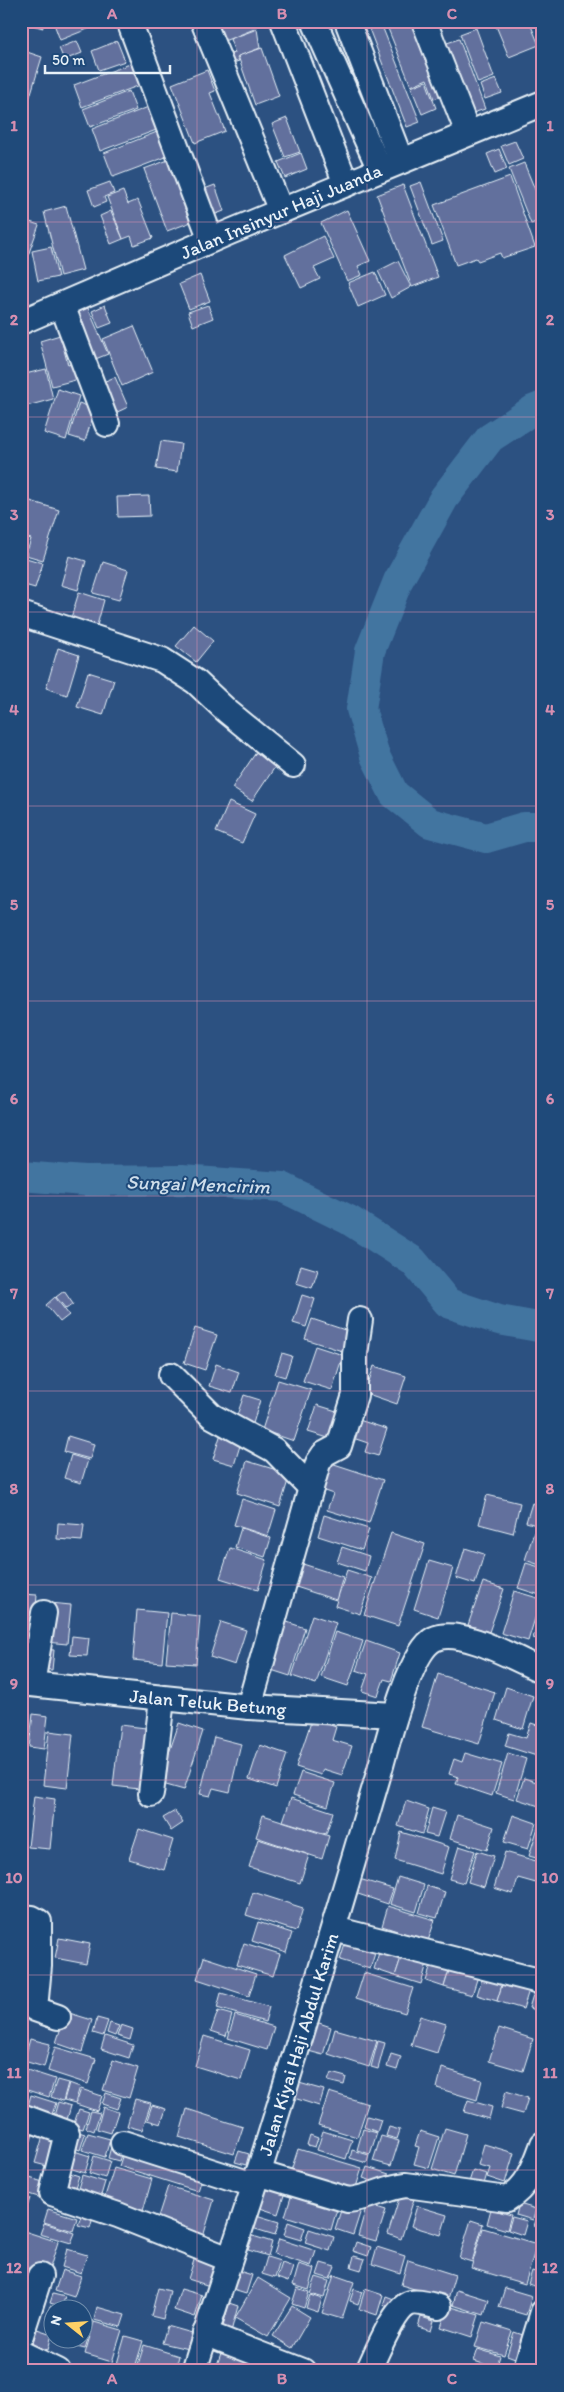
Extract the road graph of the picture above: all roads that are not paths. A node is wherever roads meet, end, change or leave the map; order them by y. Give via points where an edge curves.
1 (129, 21) edge
2 (203, 21) edge
3 (283, 21) edge
4 (314, 21) edge
5 (347, 21) edge
6 (424, 21) edge
7 (543, 103) edge
8 (468, 133) junction
9 (390, 166) junction
10 (346, 184) junction
11 (282, 211) junction
12 (212, 240) junction
13 (62, 305) junction
14 (21, 322) edge
15 (107, 424) dead end
16 (21, 614) edge
17 (293, 765) dead end
18 (360, 1320) dead end
19 (171, 1375) dead end
20 (311, 1488) junction
21 (44, 1613) dead end
22 (543, 1670) edge
23 (27, 1683) edge
24 (162, 1699) junction
25 (249, 1707) junction
26 (395, 1715) junction
27 (151, 1794) dead end
28 (21, 1917) edge
29 (334, 1929) junction
30 (543, 1982) edge
31 (58, 2017) dead end
32 (21, 2116) edge
33 (123, 2143) dead end
34 (543, 2144) edge
35 (539, 2169) edge
36 (256, 2179) junction
37 (229, 2259) junction
38 (40, 2276) dead end
39 (439, 2306) dead end
40 (543, 2312) edge
41 (205, 2333) junction
42 (21, 2335) edge
43 (21, 2352) edge
44 (58, 2371) edge
45 (194, 2371) edge
46 (303, 2371) edge
47 (368, 2371) edge
48 (525, 2371) edge

1 - 12 street
2 - 11 street
3 - 10 street
4 - 9 street
5 - 9 street
6 - 8 street
7 - 8 street, Jalan Insinyur Haji Juanda
8 - 9 street, Jalan Insinyur Haji Juanda
9 - 10 street, Jalan Insinyur Haji Juanda
10 - 11 street, Jalan Insinyur Haji Juanda
11 - 12 street, Jalan Insinyur Haji Juanda
12 - 13 street, Jalan Insinyur Haji Juanda
13 - 14 street, Jalan Insinyur Haji Juanda
13 - 15 street
16 - 17 street via 162,660 196,682
18 - 20 street via 354,1402 339,1446 321,1458
19 - 20 street via 212,1416 274,1450
20 - 25 street
21 - 23 street
22 - 26 street, Jalan Kiyai Haji Abdul Karim via 462,1636 445,1635 423,1647
23 - 24 street, Jalan Teluk Betung
24 - 25 street, Jalan Teluk Betung
24 - 27 street
25 - 26 street, Jalan Teluk Betung
26 - 29 street, Jalan Kiyai Haji Abdul Karim
28 - 31 street via 39,1922 35,2009
29 - 30 street
29 - 36 street, Jalan Kiyai Haji Abdul Karim
32 - 37 street via 67,2132 52,2193 118,2214
33 - 36 street
34 - 35 street
35 - 36 street via 519,2192 506,2199 406,2184 348,2200
36 - 37 street, Jalan Kiyai Haji Abdul Karim
37 - 41 street, Jalan Kiyai Haji Abdul Karim
38 - 42 street
39 - 47 street via 407,2304 393,2322
40 - 48 street
41 - 45 street, Jalan Kiyai Haji Abdul Karim
41 - 46 street
43 - 44 street

